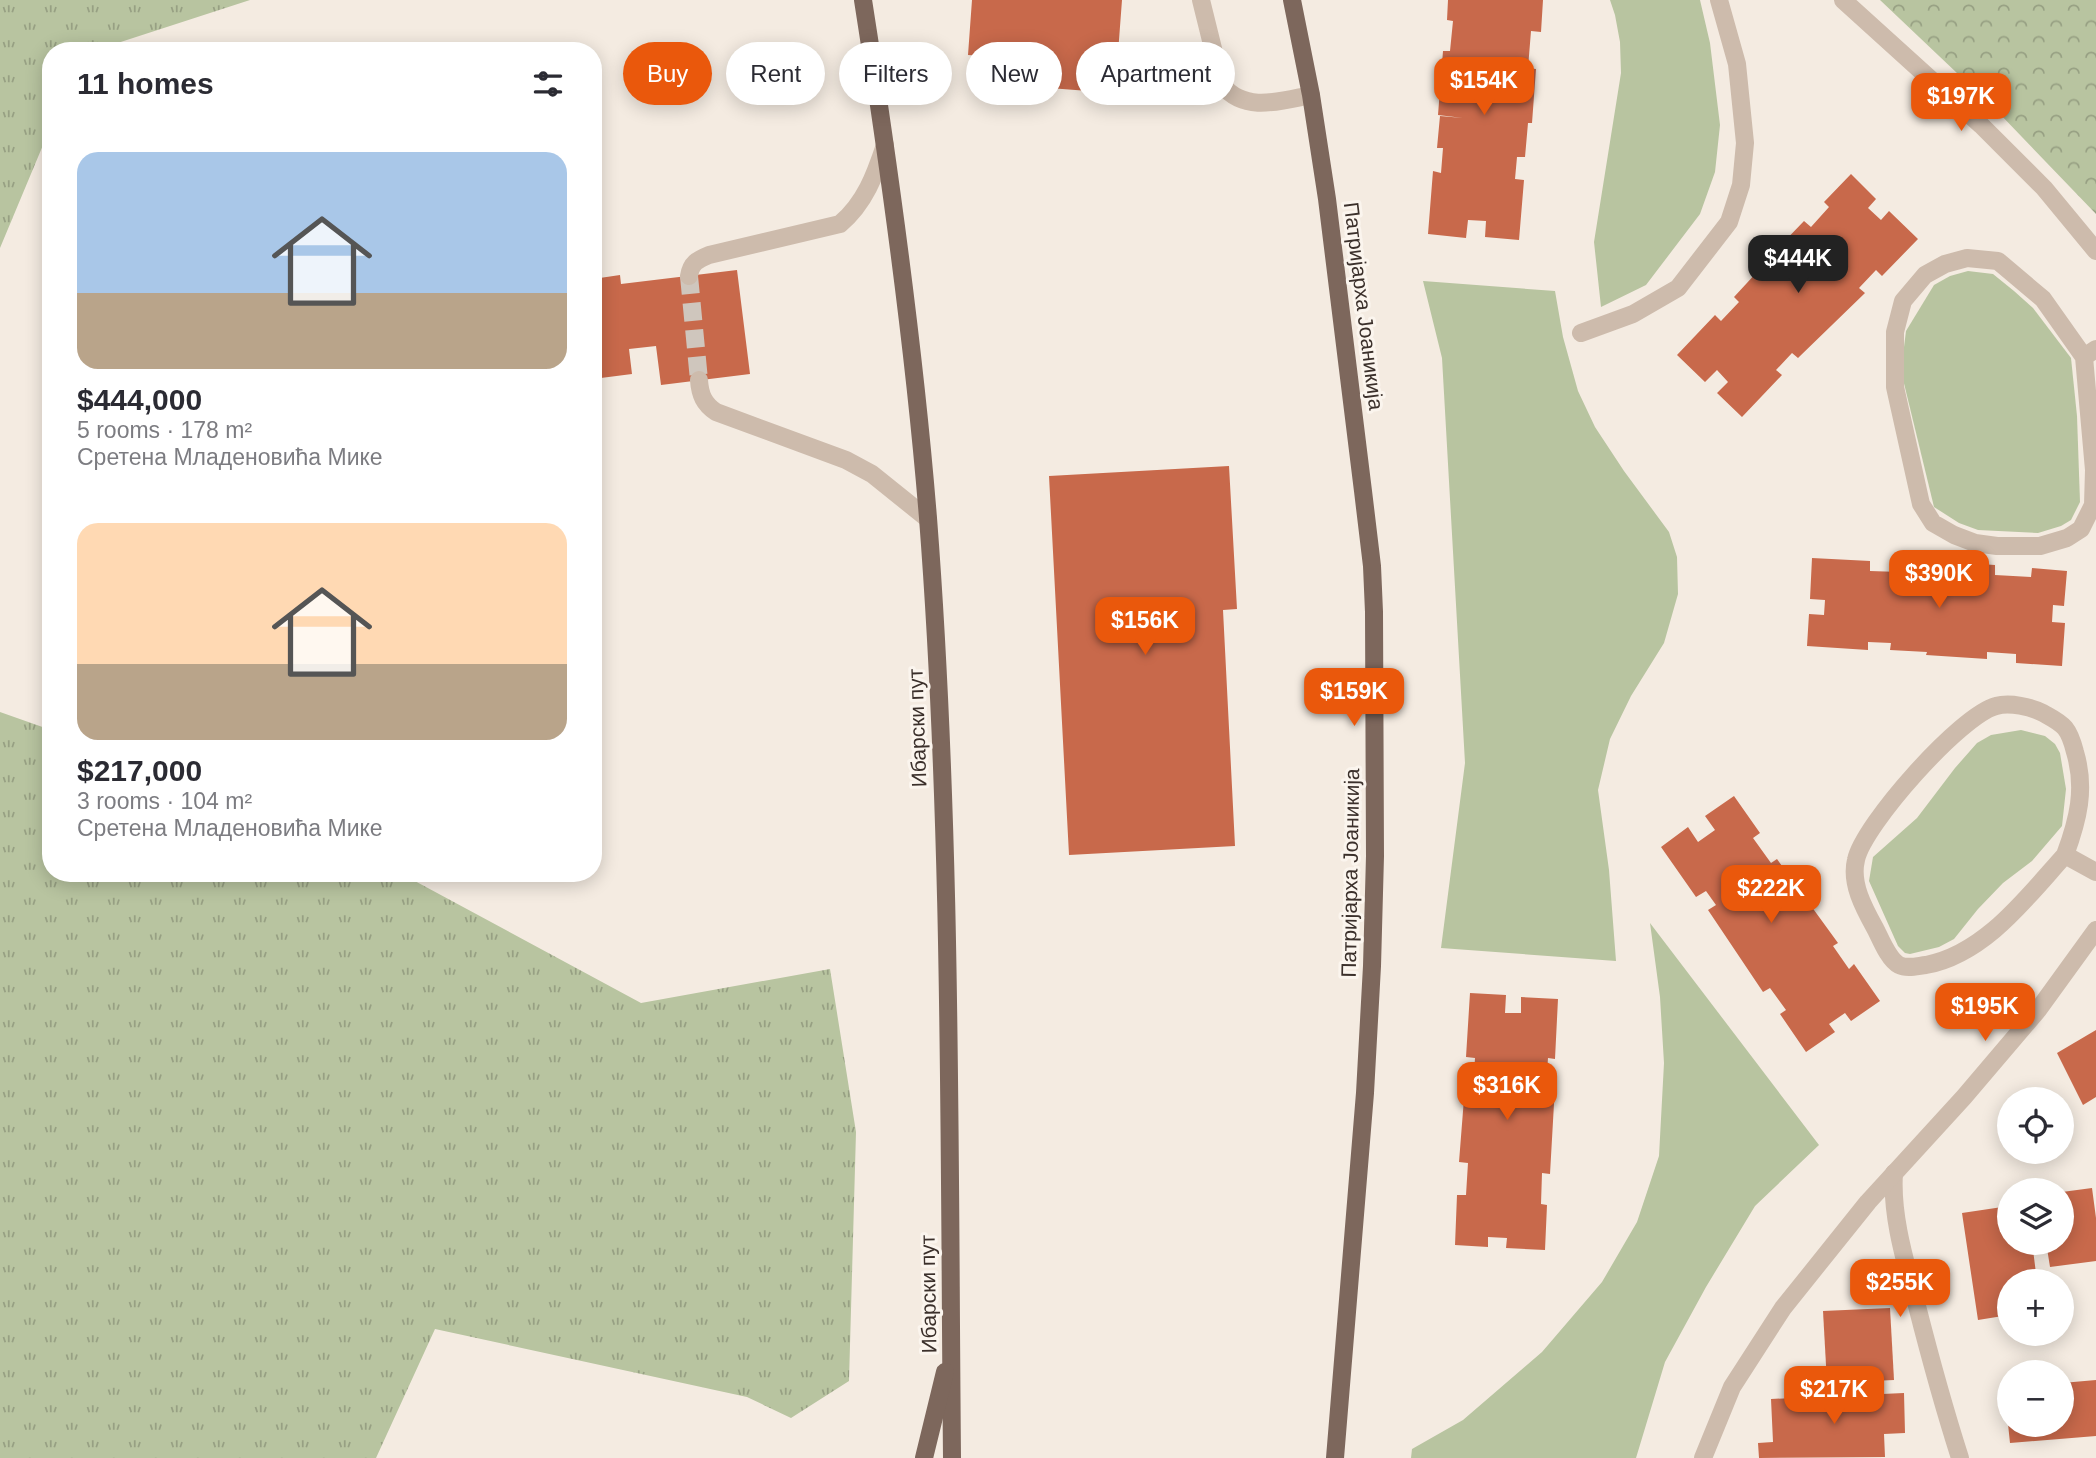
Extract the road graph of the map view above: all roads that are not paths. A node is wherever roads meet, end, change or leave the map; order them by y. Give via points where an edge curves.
1 (863, 0) edge
2 (1201, 0) edge
3 (1292, 0) edge
4 (1719, 0) edge
5 (1843, 0) edge
6 (1311, 95) junction
7 (886, 145) junction
8 (2096, 251) edge
9 (689, 276) dead end
10 (1581, 333) dead end
11 (2090, 353) edge
12 (699, 380) tunnel mouth
13 (928, 519) junction
14 (2064, 855) junction
15 (2096, 872) edge
16 (2096, 930) edge
17 (1894, 1173) junction
18 (951, 1349) junction
19 (924, 1458) edge
20 (952, 1458) edge
21 (1335, 1458) edge
22 (1703, 1458) edge
23 (1960, 1458) edge

1 - 7 main road, Ибарски пут
2 - 6 street via 1222,85 1230,96 1264,104
3 - 6 main road, Патријарха Јоаникија
4 - 10 street via 1737,64 1745,143 1741,185 1729,222 1678,288 1633,314
5 - 8 street via 2044,188
6 - 21 main road, Патријарха Јоаникија via 1351,384 1374,612 1372,966
7 - 9 street via 872,184 840,224 709,255 697,260
7 - 13 main road, Ибарски пут
11 - 11 street via 2043,299 1998,261 1967,258 1924,275 1903,302 1895,332 1895,387 1921,504 1934,523 1975,543 1997,545 2040,545 2081,529 2093,505
12 - 13 street via 700,395 716,412 846,460 872,474
13 - 18 main road, Ибарски пут via 946,911
14 - 14 street via 2076,826 2082,789 2066,728 2038,710 1997,706 1968,722 1892,802 1858,851 1854,881 1894,961 1910,967 1944,960 1996,930
14 - 15 street
16 - 17 street via 2038,1010
17 - 22 street via 1783,1308 1732,1387
17 - 23 street via 1910,1279
18 - 19 main road
18 - 20 main road, Ибарски пут

